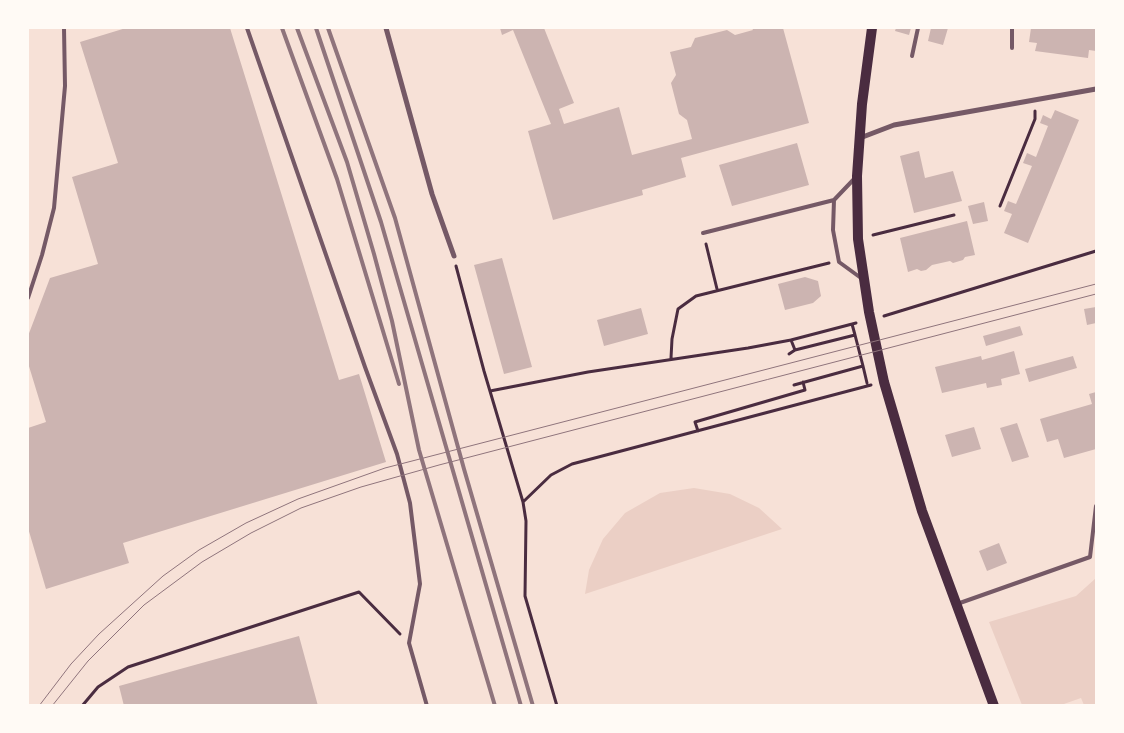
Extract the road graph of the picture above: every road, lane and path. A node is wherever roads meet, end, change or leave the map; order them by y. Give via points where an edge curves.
1 (64, 28) edge
2 (247, 28) edge
3 (386, 28) edge
4 (872, 28) edge
5 (918, 28) edge
6 (1012, 28) edge
7 (1012, 48) dead end
8 (912, 56) dead end
9 (1096, 89) edge
10 (1033, 101) junction
11 (859, 139) junction
12 (857, 176) junction
13 (834, 200) junction
14 (1000, 206) dead end
15 (954, 215) dead end
16 (704, 234) joint
17 (858, 239) junction
18 (1096, 251) edge
19 (454, 256) joint
20 (839, 262) junction
21 (863, 279) junction
22 (717, 289) junction
23 (28, 298) edge
24 (880, 317) dead end
25 (862, 322) dead end
26 (852, 324) junction
27 (855, 336) junction
28 (791, 340) junction
29 (795, 350) junction
30 (789, 354) dead end
31 (671, 358) junction
32 (863, 366) junction
33 (803, 382) junction
34 (884, 382) junction
35 (794, 385) dead end
36 (867, 386) junction
37 (490, 391) junction
38 (698, 431) junction
39 (523, 502) junction
40 (1096, 506) edge
41 (957, 604) junction
42 (409, 643) junction
43 (82, 706) edge
44 (427, 706) edge
45 (557, 706) edge
46 (994, 706) edge

1 - 23 lane via 65,86 54,208
2 - 42 lane via 397,454 410,503 420,584
3 - 19 street via 432,194
4 - 11 main road
5 - 8 lane
6 - 7 lane
9 - 10 street
10 - 11 street via 894,125
10 - 14 path via 1036,119
11 - 12 main road
12 - 13 lane
12 - 17 main road
13 - 16 lane
13 - 20 lane via 833,230
15 - 17 path
16 - 22 path
17 - 21 main road
18 - 24 path
19 - 37 path
20 - 21 lane
20 - 22 path
21 - 34 main road
22 - 31 path via 696,296 678,309
25 - 26 path
26 - 27 path
26 - 28 path
27 - 29 path
27 - 32 path
28 - 29 path
28 - 31 path
29 - 30 path
31 - 37 path
32 - 33 path
32 - 36 path
33 - 35 path
33 - 38 path via 805,390 695,422
34 - 36 path
34 - 41 main road via 922,511
36 - 38 path
37 - 39 path
38 - 39 path via 572,464 551,475
39 - 45 path via 526,521 525,596
40 - 41 lane via 1090,557
41 - 46 main road
42 - 43 path via 359,592 128,667 98,687
42 - 44 lane

